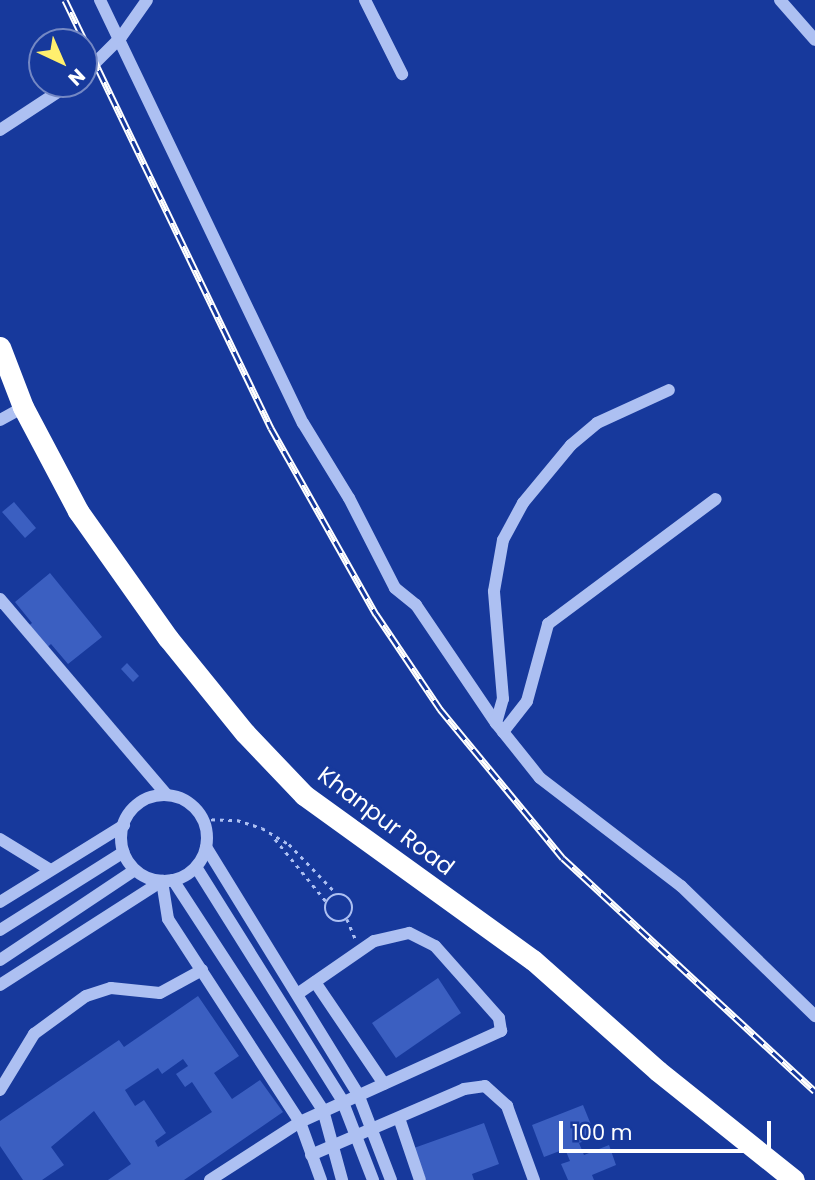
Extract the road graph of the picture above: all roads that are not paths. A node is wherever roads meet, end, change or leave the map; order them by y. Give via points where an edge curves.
1 (100, 0) edge
2 (147, 0) edge
3 (365, 0) edge
4 (780, 0) edge
5 (121, 37) junction
6 (815, 40) edge
7 (98, 60) edge
8 (402, 74) dead end
9 (49, 98) edge
10 (0, 130) edge
11 (1, 352) edge
12 (669, 390) dead end
13 (23, 407) junction
14 (0, 420) edge
15 (716, 499) dead end
16 (0, 599) edge
17 (499, 728) junction
18 (167, 795) junction
19 (124, 825) junction
20 (0, 839) edge
21 (206, 847) junction
22 (124, 852) junction
23 (196, 867) junction
24 (49, 869) junction
25 (135, 870) junction
26 (167, 881) junction
27 (0, 902) edge
28 (0, 930) edge
29 (0, 960) edge
30 (202, 970) junction
31 (315, 982) junction
32 (0, 985) edge
33 (299, 993) junction
34 (815, 1016) edge
35 (285, 1056) junction
36 (267, 1067) junction
37 (384, 1084) junction
38 (0, 1090) edge
39 (358, 1094) junction
40 (342, 1100) junction
41 (323, 1110) junction
42 (399, 1118) junction
43 (300, 1122) junction
44 (371, 1129) junction
45 (356, 1136) junction
46 (330, 1148) junction
47 (312, 1155) junction
48 (209, 1180) edge
49 (321, 1180) edge
50 (342, 1180) edge
51 (373, 1180) edge
52 (391, 1180) edge
53 (420, 1180) edge
54 (534, 1180) edge
55 (794, 1180) edge

1 - 5 street
2 - 5 street
3 - 8 street
4 - 6 street
5 - 7 street
5 - 17 street via 135,79 205,210 303,423 349,498 395,588 416,605
9 - 10 street
11 - 13 highway, Khanpur Road
12 - 17 street via 597,424 571,445 523,503 503,540 494,591 503,699
13 - 14 street
13 - 55 highway, Khanpur Road via 78,510 129,585 222,705 304,795 533,960 658,1071
15 - 17 street via 548,624 527,701
16 - 18 street
17 - 34 street via 540,778 681,886
18 - 19 street via 136,807
18 - 21 street via 188,803 203,819
19 - 22 street
19 - 24 street
20 - 24 street
21 - 23 street
21 - 33 street
22 - 25 street
22 - 28 street
23 - 26 street
23 - 40 street
24 - 27 street
25 - 26 street
25 - 29 street
26 - 30 street via 169,919
26 - 32 street
26 - 35 street
30 - 36 street
30 - 38 street via 159,993 111,988 86,996 34,1034
31 - 33 street
31 - 37 street
31 - 37 street via 394,933 421,936 435,946 502,1024 495,1036
33 - 39 street
35 - 36 street
35 - 41 street
36 - 43 street
37 - 39 street
39 - 40 street
39 - 44 street
40 - 41 street
40 - 45 street
41 - 43 street
41 - 46 street
42 - 44 street
42 - 53 street
42 - 54 street via 464,1089 485,1086 507,1106
43 - 47 street
43 - 48 street
44 - 45 street
44 - 52 street
45 - 46 street
45 - 51 street
46 - 47 street
46 - 50 street
47 - 49 street

